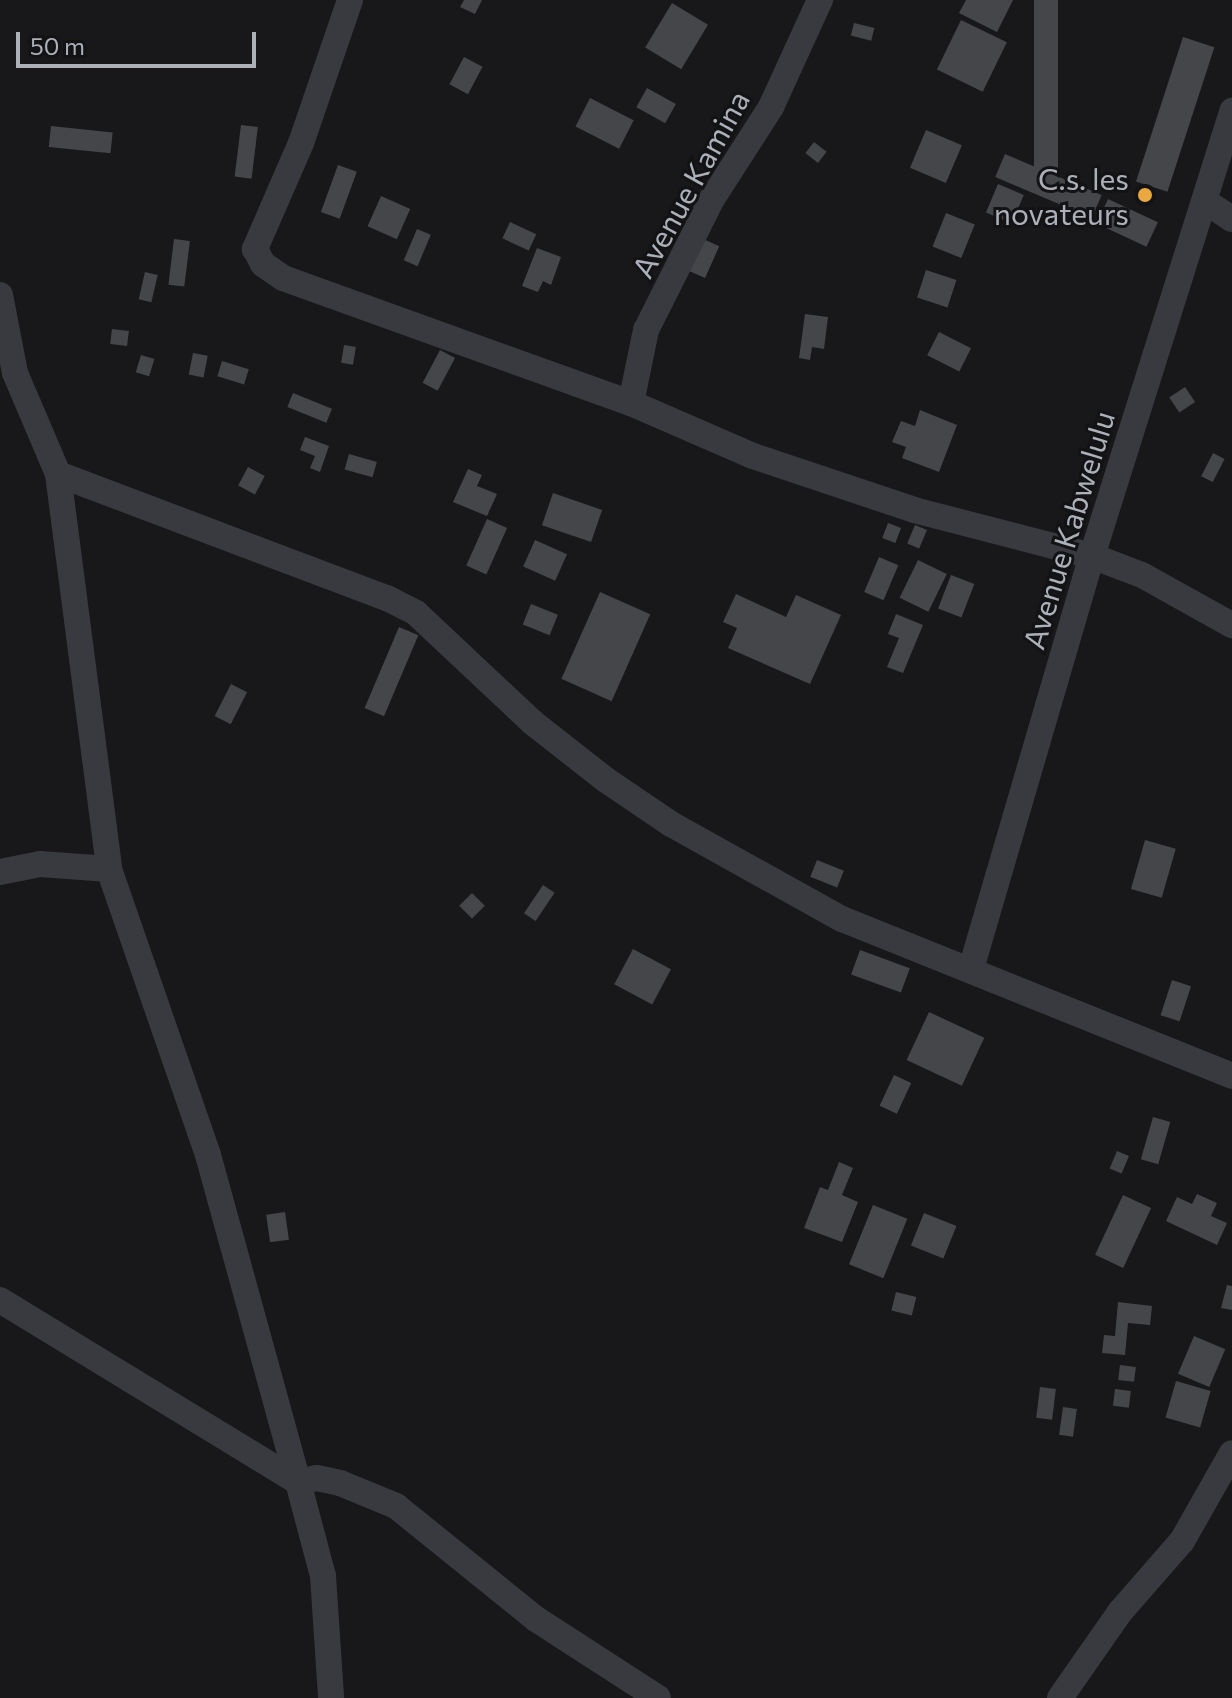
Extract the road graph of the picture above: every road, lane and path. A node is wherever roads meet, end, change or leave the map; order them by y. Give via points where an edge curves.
1 (350, 0) edge
2 (820, 0) edge
3 (1232, 111) edge
4 (1205, 201) junction
5 (1232, 219) edge
6 (0, 295) edge
7 (7, 368) edge
8 (631, 403) junction
9 (58, 474) junction
10 (1092, 556) junction
11 (1232, 625) edge
12 (109, 869) junction
13 (0, 872) edge
14 (971, 969) junction
15 (1232, 1076) edge
16 (0, 1300) edge
17 (1232, 1453) edge
18 (298, 1482) junction
19 (331, 1698) edge
20 (658, 1698) edge
21 (1060, 1698) edge

1 - 8 street via 301,143 255,249 263,264 283,278
2 - 8 street, Avenue Kamina via 771,107 712,199 646,330
3 - 4 street, Avenue Kabwelulu
4 - 5 street
4 - 10 street, Avenue Kabwelulu
6 - 7 street
7 - 9 street
8 - 10 street via 768,461 914,510
9 - 12 street
9 - 14 street via 416,613 532,722 671,824 842,919
10 - 11 street via 1142,575
10 - 14 street, Avenue Kabwelulu
12 - 13 street via 40,864
12 - 18 street via 208,1155
14 - 15 street
16 - 18 street
17 - 21 street via 1182,1541 1120,1612
18 - 19 street via 323,1576
18 - 20 street via 317,1478 340,1483 396,1506 536,1619

